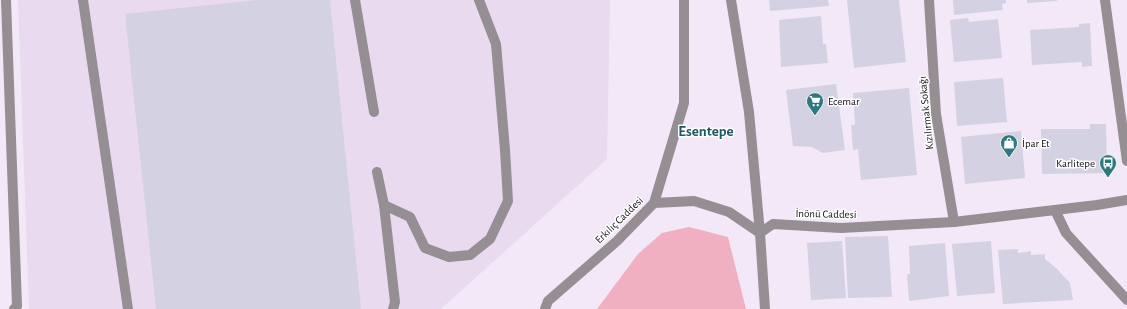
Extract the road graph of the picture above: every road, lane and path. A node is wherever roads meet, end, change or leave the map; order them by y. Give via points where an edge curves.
1 (6, 0) edge
2 (83, 0) edge
3 (355, 0) edge
4 (478, 0) edge
5 (684, 0) edge
6 (731, 0) edge
7 (929, 0) edge
8 (1105, 0) edge
9 (374, 112) dead end
10 (1127, 161) edge
11 (377, 172) dead end
12 (1127, 200) edge
13 (654, 203) junction
14 (384, 205) junction
15 (1055, 210) junction
16 (954, 222) junction
17 (760, 233) junction
18 (1127, 300) edge
19 (547, 305) edge
20 (14, 309) edge
21 (128, 309) edge
22 (393, 309) edge
23 (539, 309) edge
24 (765, 309) edge

1 - 20 street via 17,298 17,306
2 - 21 street
3 - 9 street
4 - 14 street via 496,44 508,201 490,239 470,255 449,257 425,248 410,217
5 - 13 street via 684,103
6 - 17 street via 749,112
7 - 16 street, Kızılırmak Sokağı via 936,114
8 - 10 street
11 - 14 street
12 - 15 street, İnönü Caddesi
13 - 17 street, Erkılıç Caddesi via 694,201 729,212
13 - 19 street, Erkılıç Caddesi
14 - 22 street via 395,302
15 - 16 street, İnönü Caddesi
15 - 18 street via 1066,233
16 - 17 street, İnönü Caddesi via 841,228 773,224
17 - 24 street
19 - 23 street, Erkılıç Caddesi

